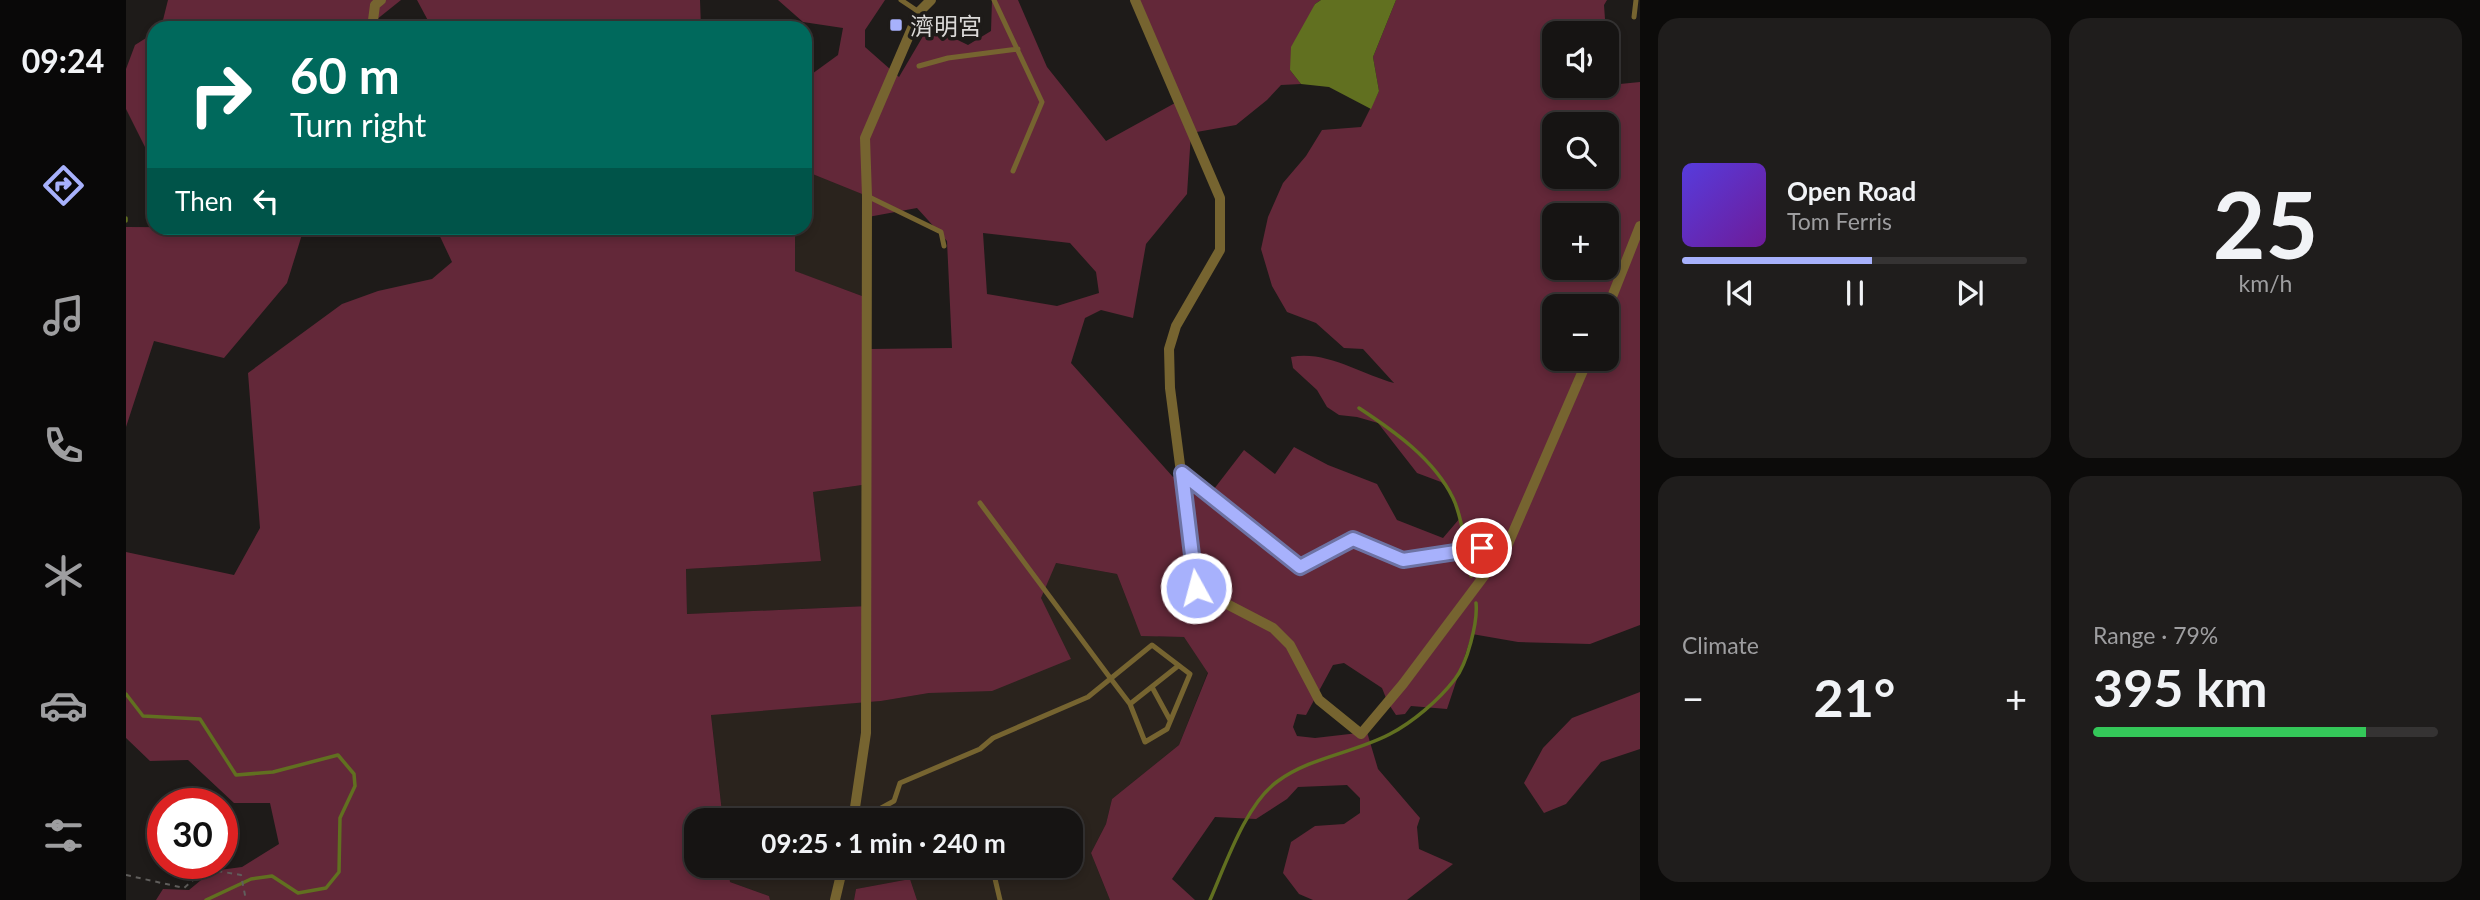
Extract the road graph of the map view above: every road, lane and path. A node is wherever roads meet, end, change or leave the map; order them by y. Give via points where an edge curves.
1 (381, 0) edge
2 (901, 0) edge
3 (931, 0) edge
4 (994, 0) edge
5 (1135, 0) edge
6 (1636, 0) edge
7 (919, 12) junction
8 (1634, 17) dead end
9 (373, 21) edge
10 (1017, 49) junction
11 (919, 66) dead end
12 (1013, 171) dead end
13 (867, 196) junction
14 (1640, 226) edge
15 (944, 246) dead end
16 (1613, 294) edge
17 (1583, 371) edge
18 (1182, 473) junction
19 (981, 503) dead end
20 (1508, 544) junction
21 (1178, 667) junction
22 (1111, 679) junction
23 (1152, 687) junction
24 (1130, 704) junction
25 (1170, 720) junction
26 (855, 808) edge
27 (881, 808) edge
28 (126, 875) edge
29 (840, 878) edge
30 (995, 878) edge
31 (246, 900) edge
32 (835, 900) edge
33 (1000, 900) edge

1 - 9 street via 375,5
2 - 7 lane
3 - 7 street
4 - 10 lane
5 - 18 street via 1220,198 1220,250 1176,326 1169,349
6 - 8 lane
7 - 13 street via 865,138
10 - 11 lane
10 - 12 lane via 1042,102
13 - 15 lane via 942,232
13 - 26 street via 866,733
14 - 16 street
17 - 20 street
18 - 20 lane via 1300,567 1353,539 1403,560
18 - 20 street via 1196,588 1273,628 1290,645 1318,700 1360,734
19 - 22 lane
21 - 22 lane via 1152,645
21 - 23 lane
21 - 25 lane via 1190,674
22 - 24 lane
22 - 27 lane via 1088,697 900,783 894,801
23 - 24 lane
23 - 25 lane
24 - 25 lane via 1145,742 1167,729
28 - 31 path via 184,888 205,869 228,872 241,876
29 - 32 street
30 - 33 lane

